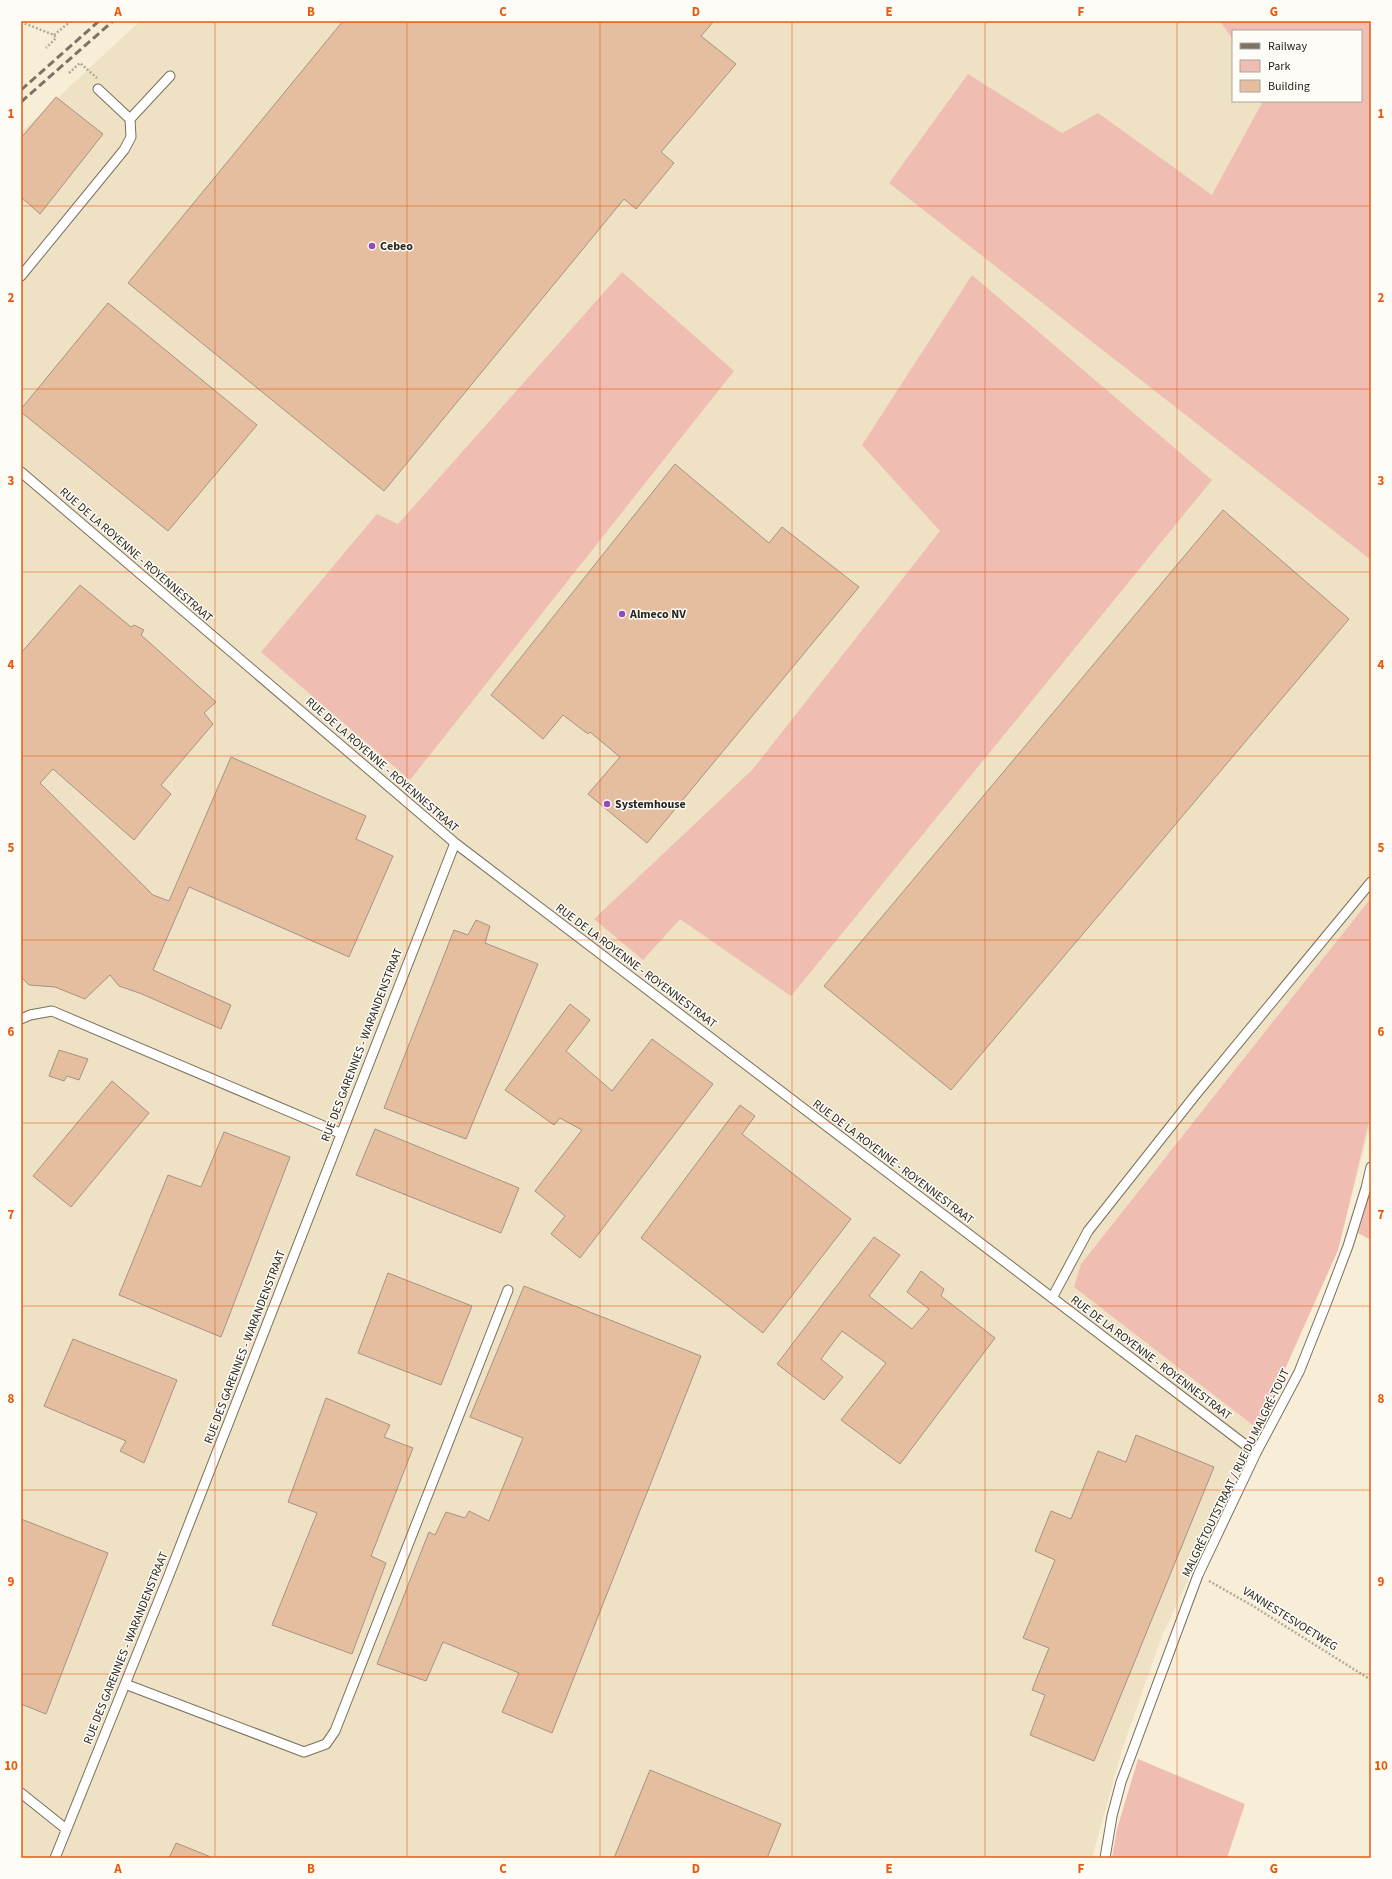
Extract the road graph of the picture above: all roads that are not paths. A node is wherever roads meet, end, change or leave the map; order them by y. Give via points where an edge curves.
1 (170, 76) dead end
2 (98, 89) road end
3 (130, 119) junction
4 (21, 276) edge
5 (21, 472) edge
6 (454, 843) junction
7 (1371, 882) edge
8 (21, 1020) edge
9 (340, 1133) junction
10 (1371, 1167) edge
11 (508, 1290) dead end
12 (1052, 1298) junction
13 (1256, 1453) junction
14 (125, 1684) junction
15 (21, 1793) edge
16 (66, 1830) junction
17 (55, 1858) edge
18 (1104, 1858) edge

1 - 3 lane
2 - 3 lane
3 - 4 lane via 131,137 124,150
5 - 6 lane, RUE DE LA ROYENNE - ROYENNESTRAAT
6 - 9 lane, RUE DES GARENNES - WARANDENSTRAAT
6 - 12 lane, RUE DE LA ROYENNE - ROYENNESTRAAT
7 - 12 lane via 1197,1093 1088,1231
8 - 9 lane via 30,1015 52,1011
9 - 14 lane, RUE DES GARENNES - WARANDENSTRAAT
10 - 13 lane, MALGRÉTOUTSTRAAT / RUE DU MALGRÉ-TOUT via 1348,1246 1299,1372
11 - 14 lane via 335,1731 326,1744 304,1752
12 - 13 lane, RUE DE LA ROYENNE - ROYENNESTRAAT
13 - 18 lane, MALGRÉTOUTSTRAAT / RUE DU MALGRÉ-TOUT via 1198,1575 1121,1782
14 - 16 lane, RUE DES GARENNES - WARANDENSTRAAT
15 - 16 lane
16 - 17 lane, RUE DES GARENNES - WARANDENSTRAAT

